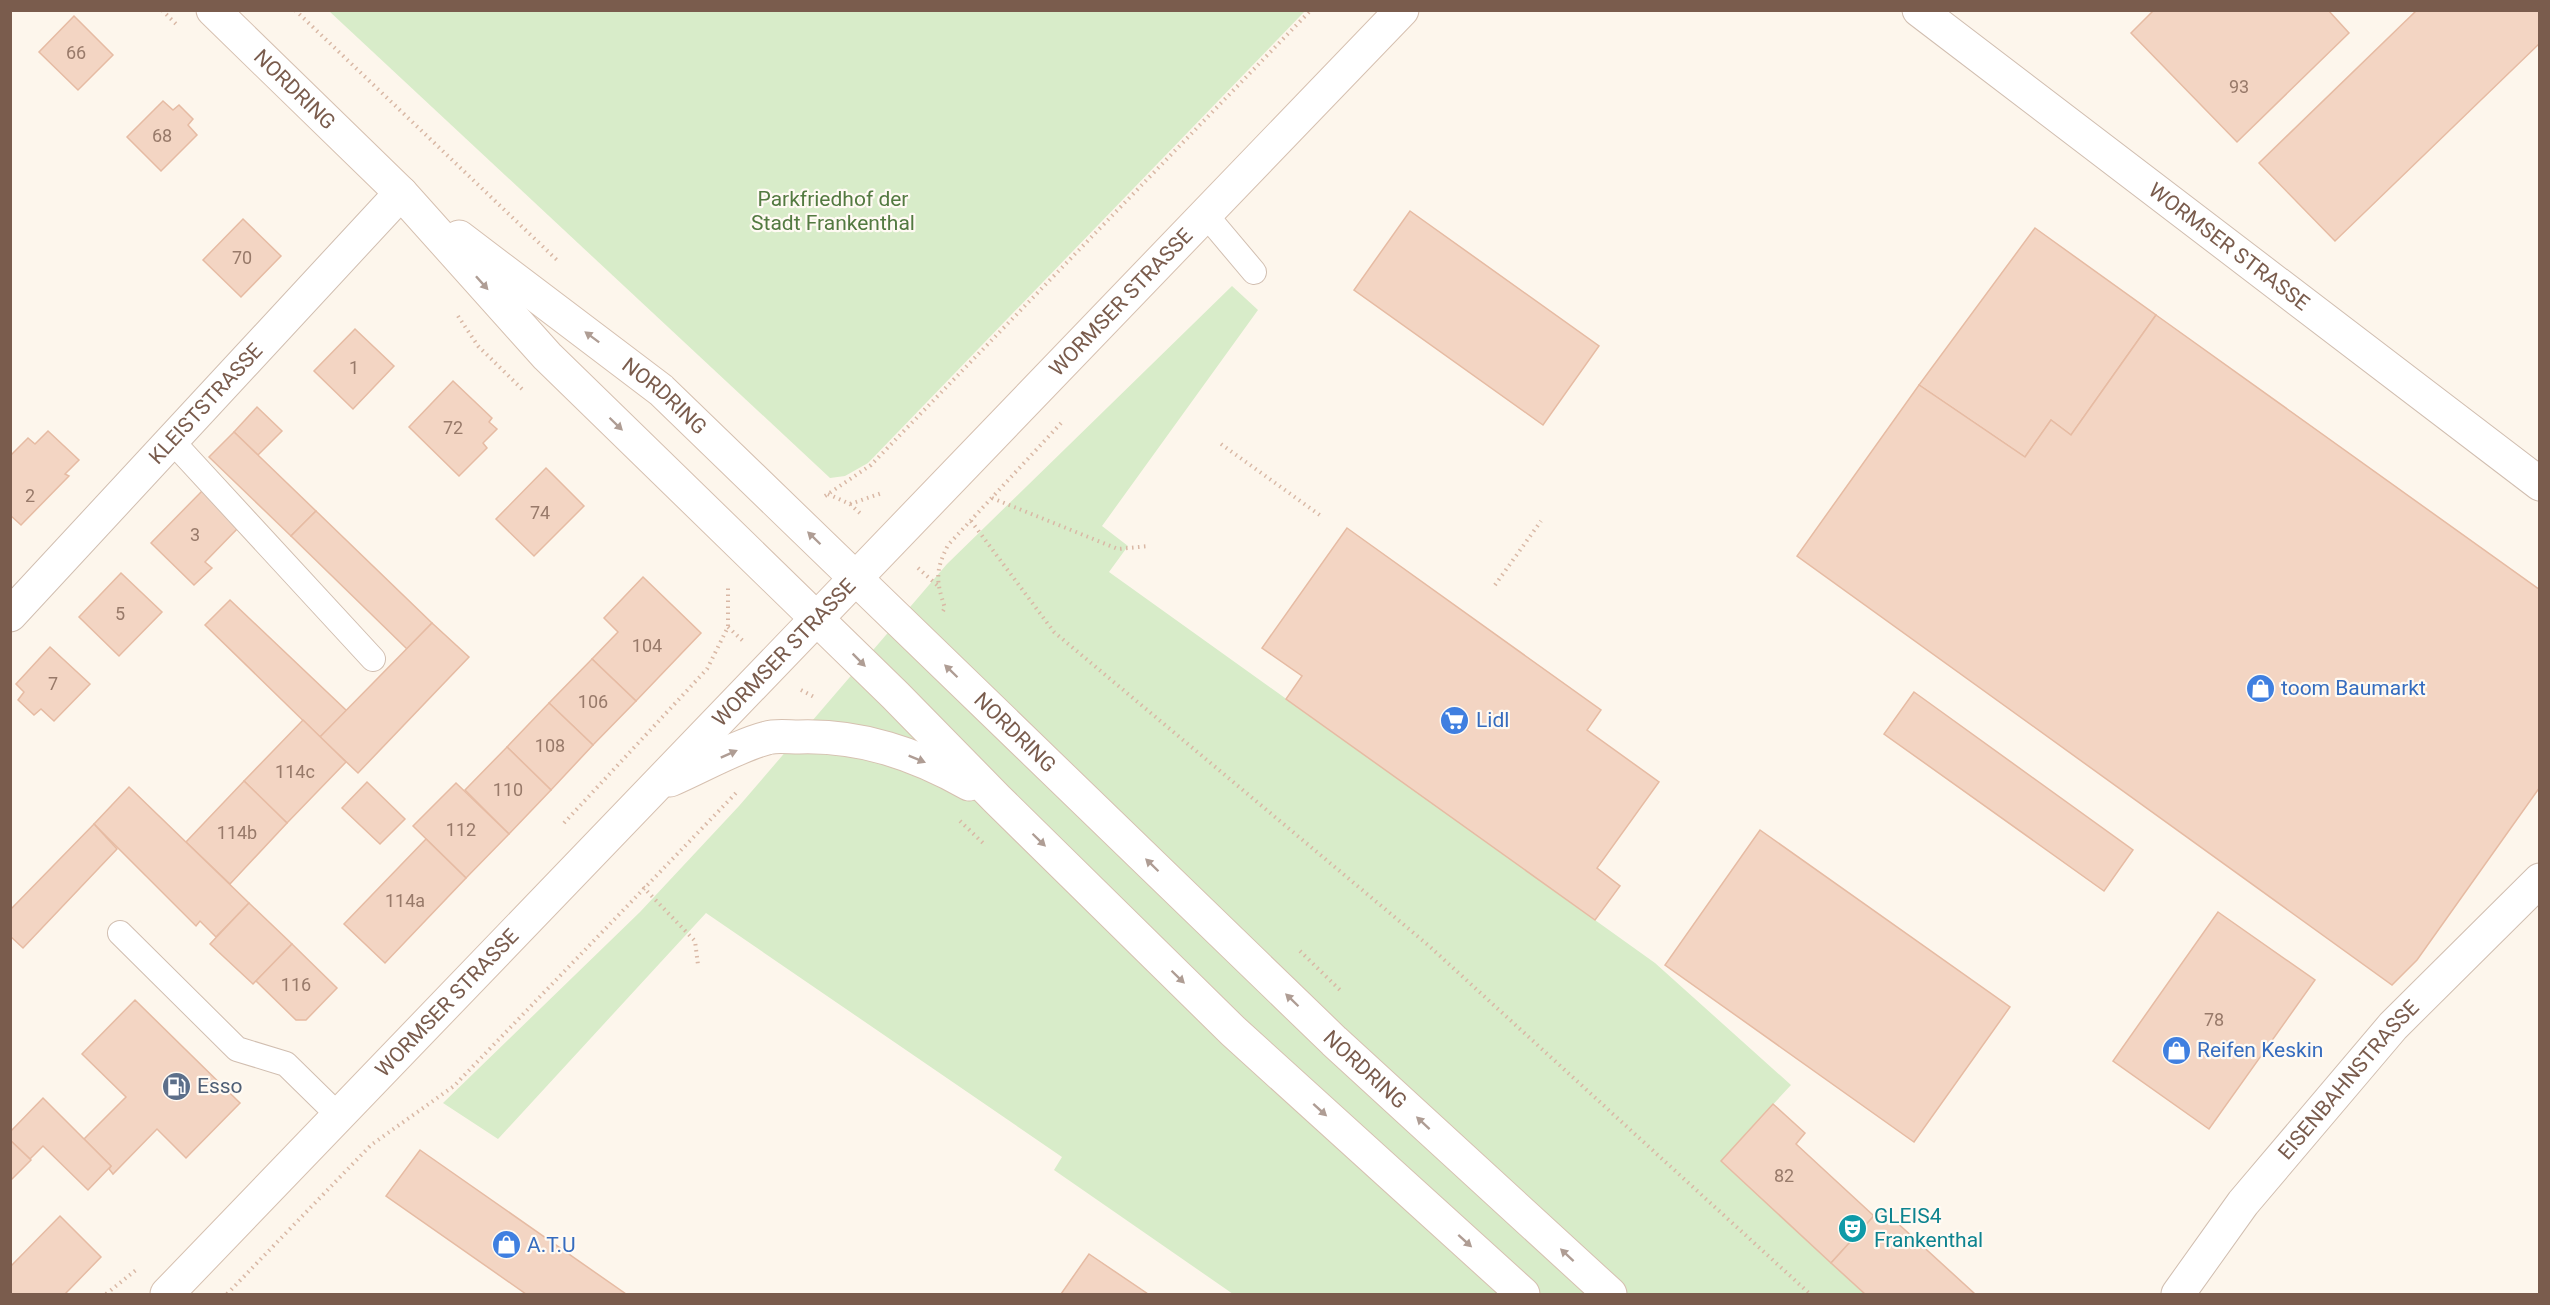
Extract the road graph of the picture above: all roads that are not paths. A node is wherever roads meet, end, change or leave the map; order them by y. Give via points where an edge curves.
1 (213, 10) edge
2 (1402, 10) edge
3 (1919, 10) edge
4 (401, 193) junction
5 (1206, 215) junction
6 (1254, 272) dead end
7 (172, 441) junction
8 (2540, 484) edge
9 (857, 579) junction
10 (15, 602) edge
11 (817, 619) junction
12 (374, 659) dead end
13 (656, 786) junction
14 (997, 799) junction
15 (2540, 880) edge
16 (120, 933) dead end
17 (339, 1116) junction
18 (167, 1294) edge
19 (1523, 1294) edge
20 (1610, 1294) edge
21 (2178, 1294) edge

1 - 4 main road, NORDRING
2 - 5 main road, WORMSER STRASSE
3 - 8 main road, WORMSER STRASSE
4 - 7 main road, KLEISTSTRASSE
9 -> 4 main road, NORDRING via 661,390
4 -> 11 main road, NORDRING via 547,356
5 - 6 lane
5 - 9 main road, WORMSER STRASSE
7 - 10 main road, KLEISTSTRASSE
7 - 12 lane
9 - 11 main road, WORMSER STRASSE
20 -> 9 main road, NORDRING via 1334,1041
11 - 13 main road, WORMSER STRASSE
11 -> 14 main road, NORDRING
13 -> 14 main road via 768,737 822,736 860,740 896,750 940,768
13 - 17 main road, WORMSER STRASSE
14 -> 19 main road, NORDRING via 1233,1031
15 - 21 main road, EISENBAHNSTRASSE via 2379,1043 2243,1203
16 - 17 lane via 237,1049 286,1064
17 - 18 main road, WORMSER STRASSE

